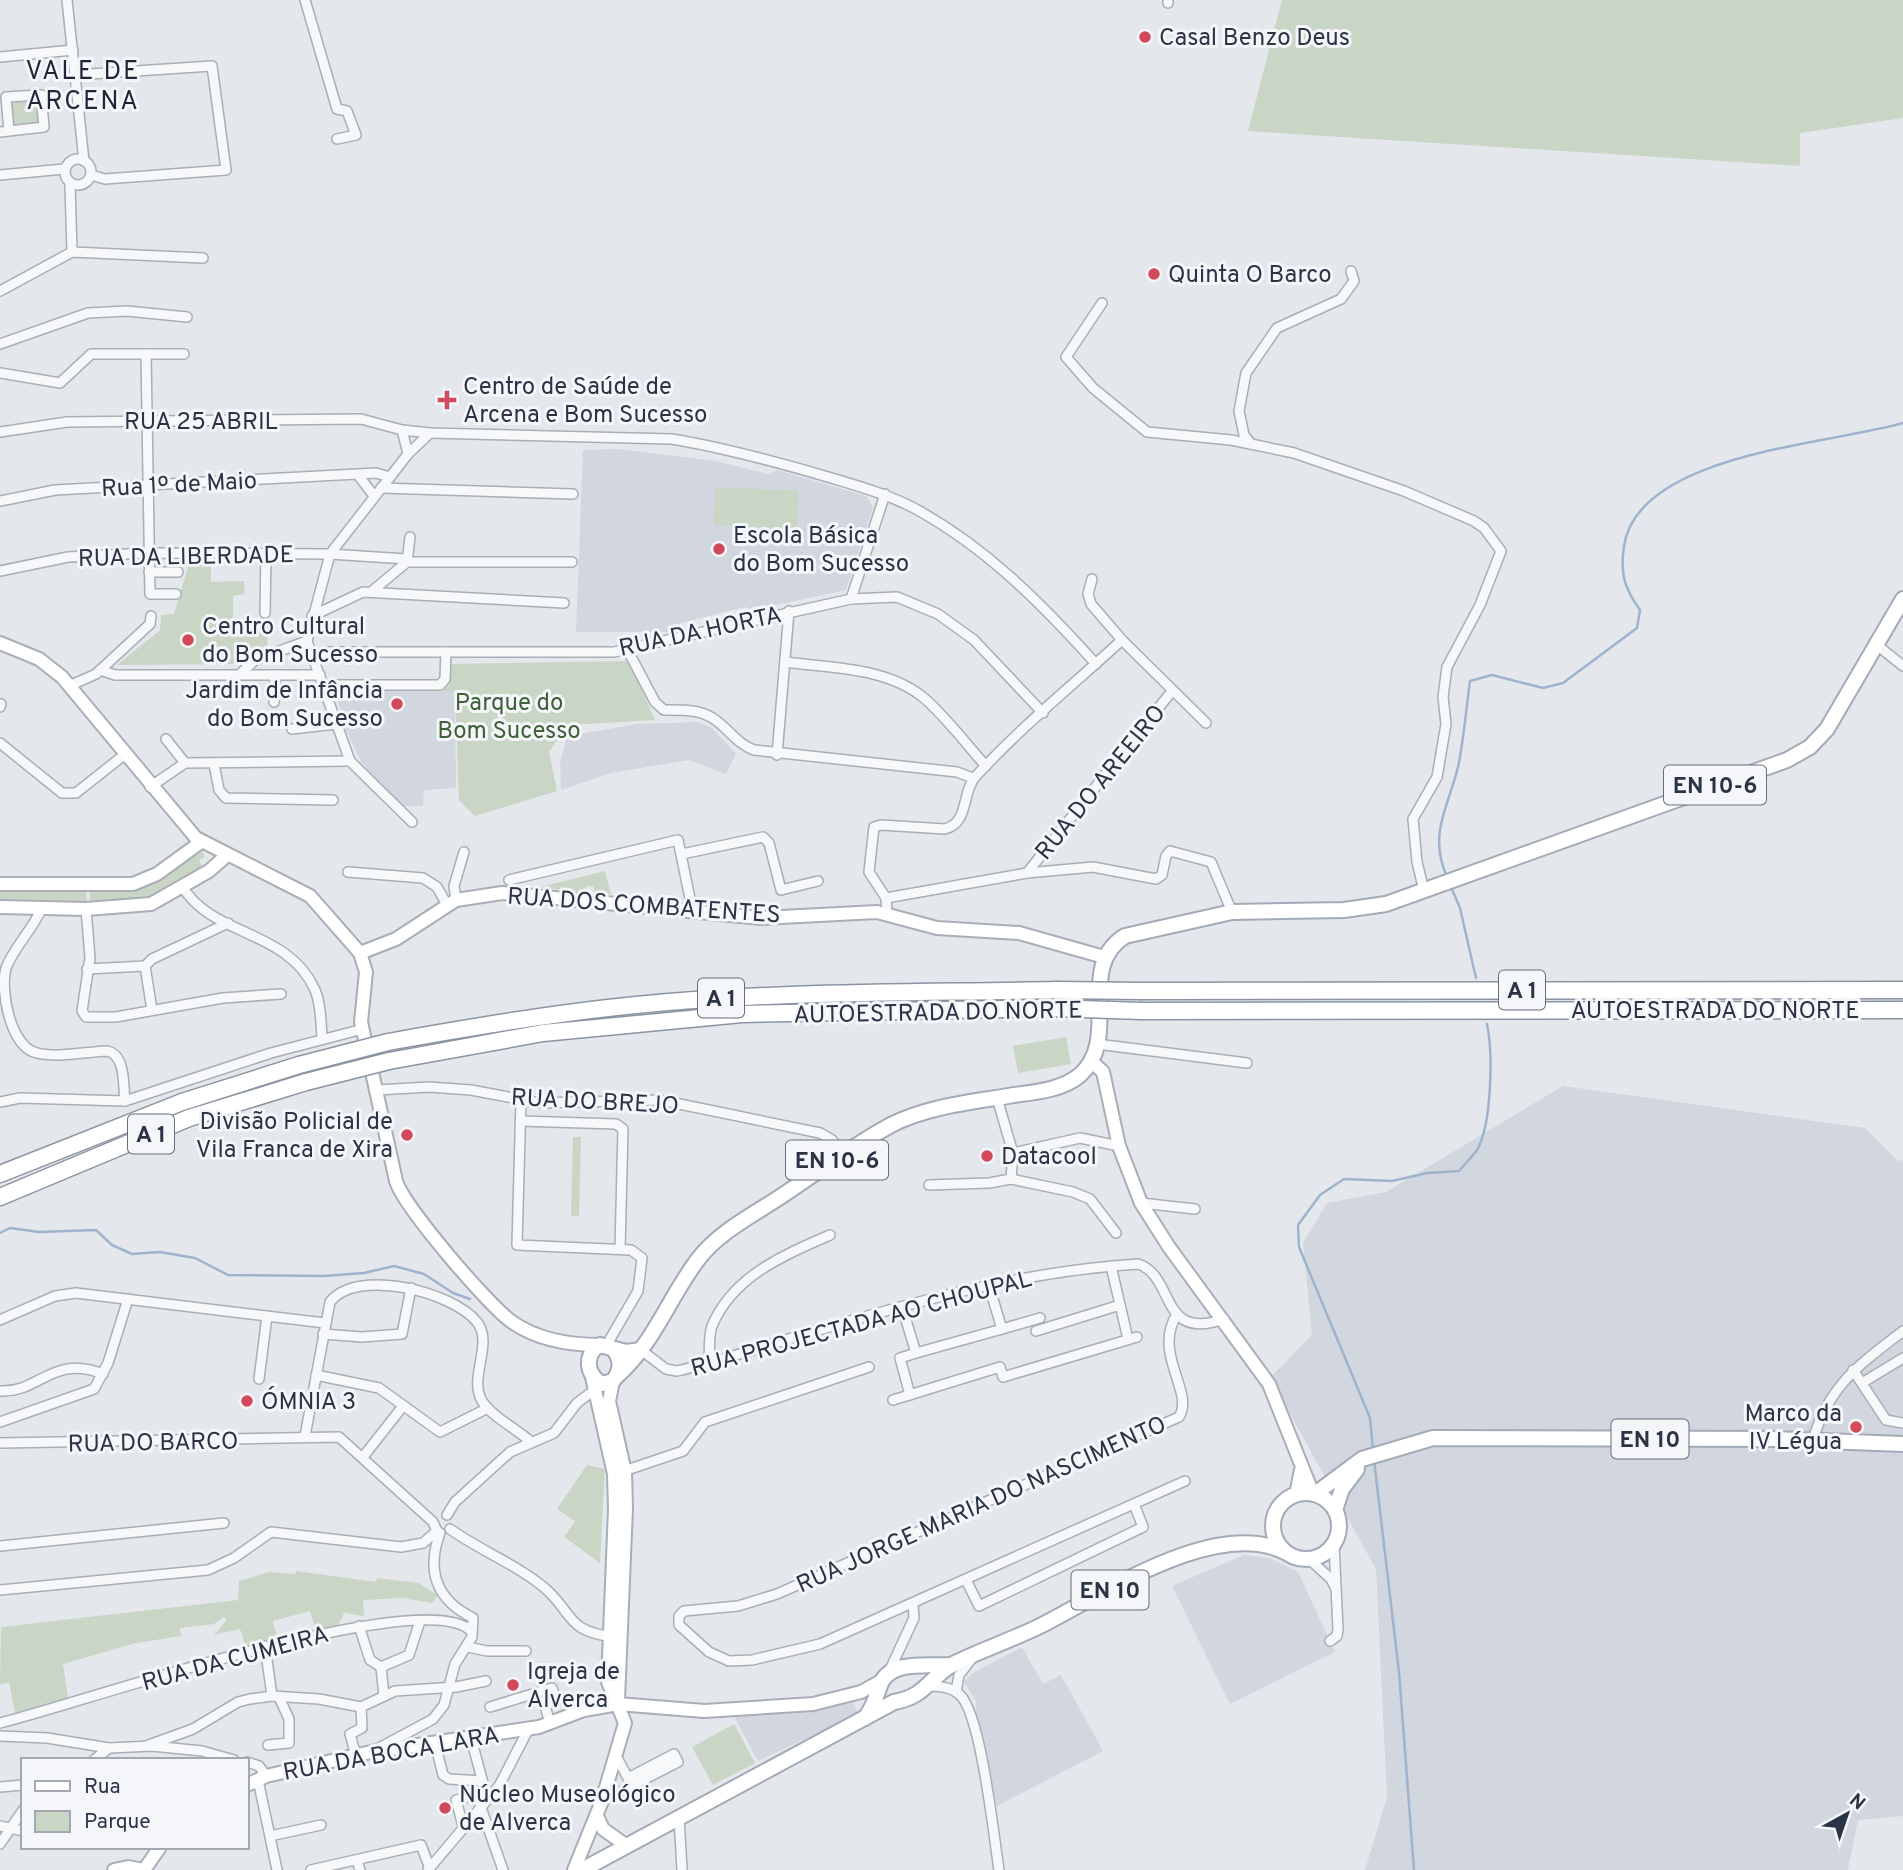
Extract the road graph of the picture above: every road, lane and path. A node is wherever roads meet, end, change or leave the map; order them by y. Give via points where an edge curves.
1 (67, 0) edge
2 (304, 0) edge
3 (73, 50) junction
4 (0, 57) edge
5 (75, 75) junction
6 (5, 132) edge
7 (337, 139) dead end
8 (85, 161) junction
9 (64, 169) junction
10 (0, 175) edge
11 (91, 175) junction
12 (70, 184) junction
13 (72, 252) junction
14 (203, 258) dead end
15 (1352, 271) dead end
16 (0, 291) edge
17 (1102, 303) dead end
18 (187, 317) dead end
19 (0, 344) edge
20 (146, 354) junction
21 (184, 354) dead end
22 (0, 373) edge
23 (146, 421) junction
24 (402, 430) junction
25 (0, 432) edge
26 (430, 433) junction
27 (1251, 444) junction
28 (408, 454) junction
29 (358, 475) junction
30 (390, 477) junction
31 (147, 485) junction
32 (381, 488) junction
33 (573, 494) dead end
34 (885, 494) junction
35 (373, 496) junction
36 (0, 501) edge
37 (410, 537) dead end
38 (148, 552) junction
39 (266, 553) junction
40 (330, 554) junction
41 (407, 562) junction
42 (572, 562) dead end
43 (1, 567) edge
44 (149, 572) junction
45 (178, 572) dead end
46 (1092, 579) dead end
47 (371, 592) junction
48 (177, 594) dead end
49 (851, 598) junction
50 (1903, 599) edge
51 (565, 603) dead end
52 (789, 611) junction
53 (265, 613) dead end
54 (151, 616) dead end
55 (312, 616) junction
56 (1122, 640) junction
57 (306, 641) junction
58 (0, 643) edge
59 (1877, 645) junction
60 (628, 649) junction
61 (446, 653) junction
62 (313, 657) junction
63 (785, 662) junction
64 (1096, 664) junction
65 (1903, 666) edge
66 (100, 670) junction
67 (241, 673) junction
68 (275, 675) junction
69 (321, 680) junction
70 (69, 686) junction
71 (1172, 691) junction
72 (274, 702) dead end
73 (1043, 713) junction
74 (1206, 723) dead end
75 (336, 724) junction
76 (292, 729) dead end
77 (166, 739) dead end
78 (0, 743) edge
79 (124, 755) junction
80 (777, 755) junction
81 (350, 761) junction
82 (185, 763) junction
83 (214, 764) junction
84 (986, 766) junction
85 (973, 778) junction
86 (150, 787) junction
87 (333, 800) dead end
88 (412, 821) dead end
89 (201, 842) junction
90 (464, 852) dead end
91 (682, 854) junction
92 (226, 856) junction
93 (348, 872) dead end
94 (1027, 873) junction
95 (509, 880) dead end
96 (818, 881) dead end
97 (0, 884) edge
98 (182, 886) junction
99 (1424, 891) junction
100 (886, 898) junction
101 (452, 903) junction
102 (0, 907) edge
103 (42, 908) junction
104 (86, 909) junction
105 (1232, 912) junction
106 (693, 913) junction
107 (887, 913) junction
108 (229, 923) junction
109 (360, 953) junction
110 (1104, 957) junction
111 (145, 966) junction
112 (88, 969) junction
113 (1903, 990) edge
114 (281, 994) dead end
115 (152, 1010) junction
116 (1903, 1010) edge
117 (363, 1029) junction
118 (323, 1038) junction
119 (1097, 1044) junction
120 (1091, 1061) junction
121 (1247, 1063) dead end
122 (377, 1090) junction
123 (998, 1098) junction
124 (521, 1100) junction
125 (125, 1101) junction
126 (0, 1102) edge
127 (520, 1121) junction
128 (1119, 1146) junction
129 (1013, 1153) junction
130 (844, 1156) junction
131 (0, 1174) edge
132 (1011, 1179) junction
133 (929, 1185) dead end
134 (0, 1197) edge
135 (1141, 1203) junction
136 (1195, 1209) dead end
137 (1116, 1233) dead end
138 (830, 1235) dead end
139 (620, 1249) junction
140 (1111, 1266) junction
141 (989, 1286) junction
142 (411, 1288) junction
143 (128, 1299) junction
144 (1120, 1305) junction
145 (902, 1307) junction
146 (1177, 1314) junction
147 (267, 1316) junction
148 (1040, 1318) dead end
149 (0, 1320) edge
150 (1224, 1320) junction
151 (324, 1329) junction
152 (1002, 1329) junction
153 (1036, 1331) dead end
154 (1903, 1331) edge
155 (566, 1345) junction
156 (606, 1347) junction
157 (641, 1350) junction
158 (916, 1353) junction
159 (1903, 1358) edge
160 (709, 1364) junction
161 (869, 1367) dead end
162 (1853, 1370) junction
163 (103, 1374) junction
164 (316, 1375) junction
165 (258, 1379) dead end
166 (602, 1379) junction
167 (1862, 1383) junction
168 (0, 1391) edge
169 (910, 1395) junction
170 (893, 1400) dead end
171 (403, 1406) junction
172 (574, 1407) junction
173 (488, 1408) junction
174 (600, 1411) junction
175 (0, 1422) edge
176 (1903, 1423) edge
177 (305, 1436) junction
178 (1813, 1440) junction
179 (531, 1441) junction
180 (0, 1443) edge
181 (1903, 1444) edge
182 (1377, 1454) junction
183 (1299, 1456) junction
184 (363, 1457) junction
185 (619, 1473) junction
186 (1185, 1481) dead end
187 (1314, 1494) junction
188 (1296, 1495) junction
189 (1134, 1504) junction
190 (1335, 1510) junction
191 (447, 1515) junction
192 (224, 1522) dead end
193 (1272, 1522) junction
194 (436, 1529) junction
195 (450, 1529) junction
196 (1249, 1541) junction
197 (1334, 1544) junction
198 (0, 1546) edge
199 (1285, 1552) junction
200 (1309, 1559) junction
201 (966, 1580) junction
202 (0, 1590) edge
203 (1337, 1591) junction
204 (913, 1604) junction
205 (420, 1620) junction
206 (359, 1626) junction
207 (471, 1631) junction
208 (616, 1637) junction
209 (1329, 1641) dead end
210 (900, 1645) junction
211 (265, 1646) junction
212 (468, 1647) junction
213 (526, 1651) dead end
214 (975, 1655) junction
215 (381, 1667) junction
216 (924, 1675) junction
217 (486, 1681) dead end
218 (883, 1682) junction
219 (451, 1688) junction
220 (956, 1692) junction
221 (276, 1696) junction
222 (384, 1696) junction
223 (894, 1702) junction
224 (618, 1704) junction
225 (361, 1707) junction
226 (490, 1707) dead end
227 (861, 1721) junction
228 (0, 1723) edge
229 (550, 1723) junction
230 (529, 1728) junction
231 (0, 1736) edge
232 (471, 1738) junction
233 (435, 1743) junction
234 (268, 1745) dead end
235 (146, 1746) junction
236 (109, 1748) junction
237 (371, 1752) junction
238 (356, 1756) junction
239 (616, 1756) junction
240 (96, 1758) edge
241 (227, 1758) edge
242 (248, 1762) edge
243 (257, 1780) edge
244 (482, 1780) junction
245 (21, 1785) edge
246 (0, 1787) edge
247 (484, 1799) junction
248 (602, 1801) junction
249 (21, 1813) edge
250 (597, 1816) junction
251 (678, 1816) junction
252 (321, 1825) dead end
253 (0, 1826) edge
254 (463, 1826) junction
255 (13, 1827) junction
256 (21, 1830) edge
257 (270, 1836) junction
258 (0, 1844) edge
259 (627, 1846) junction
260 (159, 1849) edge
261 (356, 1860) junction
262 (428, 1868) edge
263 (114, 1870) edge
264 (144, 1870) edge
265 (277, 1870) edge
266 (311, 1870) edge
267 (360, 1870) edge
268 (503, 1870) edge
269 (574, 1870) edge
270 (582, 1870) edge
271 (682, 1870) edge
272 (999, 1870) edge

1 - 3 street
2 - 7 street via 337,109 348,111 356,135
3 - 4 street
3 - 5 street
5 - 8 street
5 - 11 street via 212,66 226,170 104,179
6 - 6 street via 44,127 41,95 6,97
8 - 9 street via 72,160
8 - 11 street
9 - 10 street
9 - 12 street
11 - 12 street via 83,185
12 - 13 street
13 - 14 street
13 - 16 street
15 - 27 street via 1354,281 1341,299 1278,328 1246,373 1239,411 1244,435
17 - 27 street via 1066,357 1093,388 1146,432
18 - 19 street via 127,310 88,313
20 - 21 street
20 - 22 street via 91,354 60,383
20 - 23 street
23 - 24 street, RUA 25 ABRIL via 360,419
23 - 25 street, RUA 25 ABRIL via 54,422
23 - 31 street
24 - 26 street, RUA 25 ABRIL
24 - 28 street
26 - 28 street
26 - 34 street, RUA 25 ABRIL via 673,439 750,454
27 - 99 street via 1294,453 1404,491 1474,521 1501,551 1447,667 1446,724 1437,777 1413,819
28 - 30 street
29 - 30 street, Rua 1º de Maio
29 - 31 street, Rua 1º de Maio
29 - 35 street
30 - 32 street
31 - 36 street, Rua 1º de Maio via 55,490
31 - 38 street
32 - 33 street
32 - 35 street
34 - 49 street
34 - 64 street, RUA 25 ABRIL via 942,525 995,562
35 - 40 street
37 - 41 street
38 - 39 street, RUA DA LIBERDADE
38 - 43 street, RUA DA LIBERDADE
38 - 44 street
39 - 40 street, RUA DA LIBERDADE
39 - 53 street
40 - 41 street, RUA DA LIBERDADE
40 - 55 street
41 - 42 street, RUA DA LIBERDADE
41 - 47 street
44 - 45 street
44 - 48 street via 150,594
46 - 56 street via 1088,599
47 - 51 street
47 - 55 street via 358,593
49 - 52 street, RUA DA HORTA
49 - 73 street, RUA DA HORTA via 897,597 938,614 974,640
50 - 59 main road, EN 10-6
52 - 60 street, RUA DA HORTA
52 - 63 street
54 - 66 street via 150,624
55 - 57 street
56 - 64 street
56 - 71 street
57 - 62 street
57 - 67 street via 255,660
58 - 70 street via 39,659
59 - 65 street
59 - 99 main road, EN 10-6 via 1827,729 1797,756
60 - 61 street, RUA DA HORTA
60 - 80 street via 655,702 664,710 698,712 713,718 744,746
61 - 62 street, RUA DA HORTA via 329,652
61 - 69 street via 445,679 440,685
62 - 69 street
63 - 80 street
63 - 84 street via 860,671 895,681 923,697
64 - 73 street
66 - 67 street via 115,675 204,673 230,677
66 - 70 street
67 - 68 street
68 - 69 street
68 - 72 street
69 - 75 street
70 - 79 street
71 - 74 street
71 - 94 street, RUA DO AREEIRO
73 - 84 street
75 - 76 street
75 - 81 street
77 - 82 street
78 - 79 street via 69,794
79 - 86 street
80 - 85 street via 957,772
81 - 83 street
81 - 88 street
82 - 83 street
82 - 86 street
83 - 87 street via 219,790 226,798
84 - 85 street
85 - 100 street via 960,817 951,827 874,827 869,872
86 - 89 street
89 - 92 street
89 - 97 street via 157,874 132,884
90 - 101 street
91 - 95 street via 678,840
91 - 96 street via 763,837 769,843 781,890
91 - 106 street
92 - 98 street
92 - 109 street via 315,899
93 - 101 street via 424,878
94 - 100 street
94 - 105 street via 1093,867 1156,879 1163,872 1167,853 1175,851 1210,862
98 - 104 street via 150,904
98 - 108 street via 193,902
99 - 105 main road, EN 10-6 via 1366,908
100 - 107 street
101 - 106 street, RUA DOS COMBATENTES via 502,893
101 - 109 street, RUA DOS COMBATENTES via 396,939
102 - 103 street
103 - 104 street
103 - 125 street via 6,967 2,989 9,1017 21,1043 35,1053 116,1054
104 - 112 street
105 - 110 main road, EN 10-6 via 1129,934
106 - 107 street, RUA DOS COMBATENTES via 761,918
107 - 110 street, RUA DOS COMBATENTES via 936,928 1030,935
108 - 111 street
108 - 118 street via 267,940 295,962 315,990
109 - 117 street via 366,972
110 - 119 main road
111 - 112 street
111 - 115 street
112 - 115 street via 82,1011 86,1017
113 - 131 highway, AUTOESTRADA DO NORTE / A 1, bridge via 1057,990 741,997 638,1004 541,1015 388,1042 299,1065 182,1102
114 - 115 street
116 - 134 highway, AUTOESTRADA DO NORTE / A 1, bridge via 1051,1008 742,1014 543,1033 389,1061 306,1082 189,1118
117 - 118 street
117 - 122 street
118 - 125 street
119 - 120 main road
119 - 121 street
120 - 123 main road, EN 10-6 via 1062,1085
120 - 128 street via 1104,1076
122 - 124 street, RUA DO BREJO via 450,1088
122 - 155 street via 404,1200 505,1315 523,1328
123 - 129 street
123 - 130 main road, EN 10-6 via 913,1116 892,1124
124 - 127 street
124 - 130 street, RUA DO BREJO via 671,1102 820,1133
125 - 126 street via 20,1098
127 - 139 street via 616,1124 623,1129
127 - 139 street via 517,1245
128 - 129 street via 1080,1138
128 - 135 street
129 - 132 street
130 - 157 main road, EN 10-6 via 716,1241 691,1269
132 - 133 street
132 - 137 street via 1087,1196
135 - 136 street
135 - 150 street
138 - 160 street via 751,1275 713,1323
139 - 156 street via 640,1255 642,1275 638,1291
140 - 141 street, RUA PROJECTADA AO CHOUPAL
140 - 144 street
140 - 146 street, RUA PROJECTADA AO CHOUPAL via 1138,1264 1151,1270
141 - 145 street, RUA PROJECTADA AO CHOUPAL
141 - 152 street
142 - 151 street via 383,1285 340,1293 330,1302
142 - 151 street via 402,1334 362,1338
142 - 173 street via 433,1295 478,1324 482,1340 478,1385
143 - 147 street
143 - 149 street via 66,1294
143 - 163 street
144 - 153 street
144 - 169 street via 1133,1338 1003,1377 1000,1367
145 - 158 street
145 - 160 street, RUA PROJECTADA AO CHOUPAL
146 - 150 street via 1198,1325
146 - 204 street, RUA JORGE MARIA DO NASCIMENTO via 1167,1336 1183,1405 1179,1417 777,1594 738,1606 688,1610 679,1616 681,1630 709,1652 729,1661 752,1660 820,1644
147 - 151 street
147 - 165 street
148 - 152 street
150 - 183 street via 1269,1384
151 - 164 street
152 - 158 street
154 - 162 street
155 - 156 street
155 - 166 street
156 - 157 main road
156 - 166 main road via 620,1363
156 - 166 main road via 590,1353
157 - 160 street, RUA PROJECTADA AO CHOUPAL via 671,1371
157 - 166 main road, EN 10-6
158 - 169 street via 900,1358
159 - 167 street
161 - 185 street via 705,1422 683,1451
162 - 167 street
162 - 178 street via 1824,1406
163 - 168 street via 66,1367
163 - 175 street via 89,1393
164 - 171 street via 375,1386
164 - 177 street
166 - 172 street
166 - 174 street
166 - 185 street
167 - 176 street via 1886,1420
169 - 170 street
171 - 173 street via 440,1433
171 - 184 street
172 - 174 street via 585,1405
172 - 179 street via 554,1433
173 - 179 street
174 - 185 street
177 - 180 street, RUA DO BARCO
177 - 184 street, RUA DO BARCO via 343,1439
178 - 181 main road, EN 10
178 - 182 main road, EN 10 via 1433,1438
179 - 191 street via 514,1449 470,1486
182 - 187 main road, EN 10 via 1353,1465
182 - 190 main road, EN 10 via 1346,1482
183 - 187 street
183 - 188 street via 1301,1478
184 - 194 street, RUA DO BARCO
185 - 208 street
186 - 189 street
187 - 188 main road
187 - 190 main road
188 - 193 main road, EN 10 via 1279,1507
189 - 201 street
189 - 201 street via 1143,1527 979,1606
190 - 197 main road, EN 10 via 1340,1528
191 - 194 street via 438,1515
191 - 195 street
192 - 198 street
193 - 196 main road, EN 10
193 - 199 main road
194 - 195 street
194 - 202 street via 423,1543 401,1546 271,1532 208,1570
194 - 207 street via 433,1571 449,1602 459,1613 473,1618
195 - 208 street via 547,1590 570,1620 584,1629
196 - 199 main road, EN 10
196 - 214 main road, EN 10 via 1172,1558
197 - 200 main road via 1324,1555
197 - 203 street
199 - 200 main road, EN 10
200 - 203 street
201 - 204 street
203 - 209 street via 1337,1636
204 - 210 street via 914,1618
205 - 206 street, RUA DA CUMEIRA
205 - 207 street, RUA DA CUMEIRA via 465,1625
205 - 215 street via 409,1655
206 - 211 street, RUA DA CUMEIRA
206 - 215 street via 370,1660
207 - 212 street
208 - 224 street
210 - 216 street via 903,1658
210 - 218 street
211 - 221 street
211 - 228 street, RUA DA CUMEIRA
212 - 213 street
212 - 219 street via 455,1664
214 - 216 main road, EN 10
214 - 220 street via 959,1675
215 - 222 street
216 - 218 main road
216 - 220 street
216 - 223 main road via 918,1695
217 - 219 street
218 - 223 main road via 885,1700
218 - 224 street, RUA DA BOCA LARA via 813,1704 704,1711
218 - 227 main road
219 - 222 street via 408,1689
219 - 237 street via 433,1719
220 - 272 street via 965,1701 973,1724
221 - 225 street
221 - 234 street via 289,1719 289,1743
221 - 235 street via 237,1702 192,1729
222 - 225 street
223 - 227 main road
224 - 229 street, RUA DA BOCA LARA via 583,1710
224 - 239 street via 625,1723
225 - 238 street via 362,1728 350,1734
226 - 229 street via 552,1688 556,1701 545,1706
227 - 251 main road
229 - 230 street, RUA DA BOCA LARA
230 - 232 street, RUA DA BOCA LARA
230 - 247 street via 499,1786
231 - 236 street
232 - 233 street, RUA DA BOCA LARA
232 - 244 street
233 - 237 street, RUA DA BOCA LARA
233 - 244 street via 443,1774 449,1779
235 - 236 street
235 - 241 street
236 - 240 street
237 - 238 street, RUA DA BOCA LARA
238 - 243 street, RUA DA BOCA LARA
239 - 248 street
239 - 248 street via 628,1778 674,1754 678,1762
242 - 243 street via 259,1766
243 - 257 street
244 - 247 street
245 - 246 street
247 - 254 street
247 - 254 street via 456,1800
247 - 268 street
248 - 250 street
249 - 255 street
250 - 259 street via 603,1829
250 - 269 street
251 - 259 main road
251 - 271 street
252 - 257 street
253 - 255 street
254 - 262 street
255 - 256 street
255 - 258 street
257 - 265 street
259 - 270 main road
260 - 264 street
261 - 262 street via 421,1845
261 - 266 street
261 - 267 street
263 - 264 street

